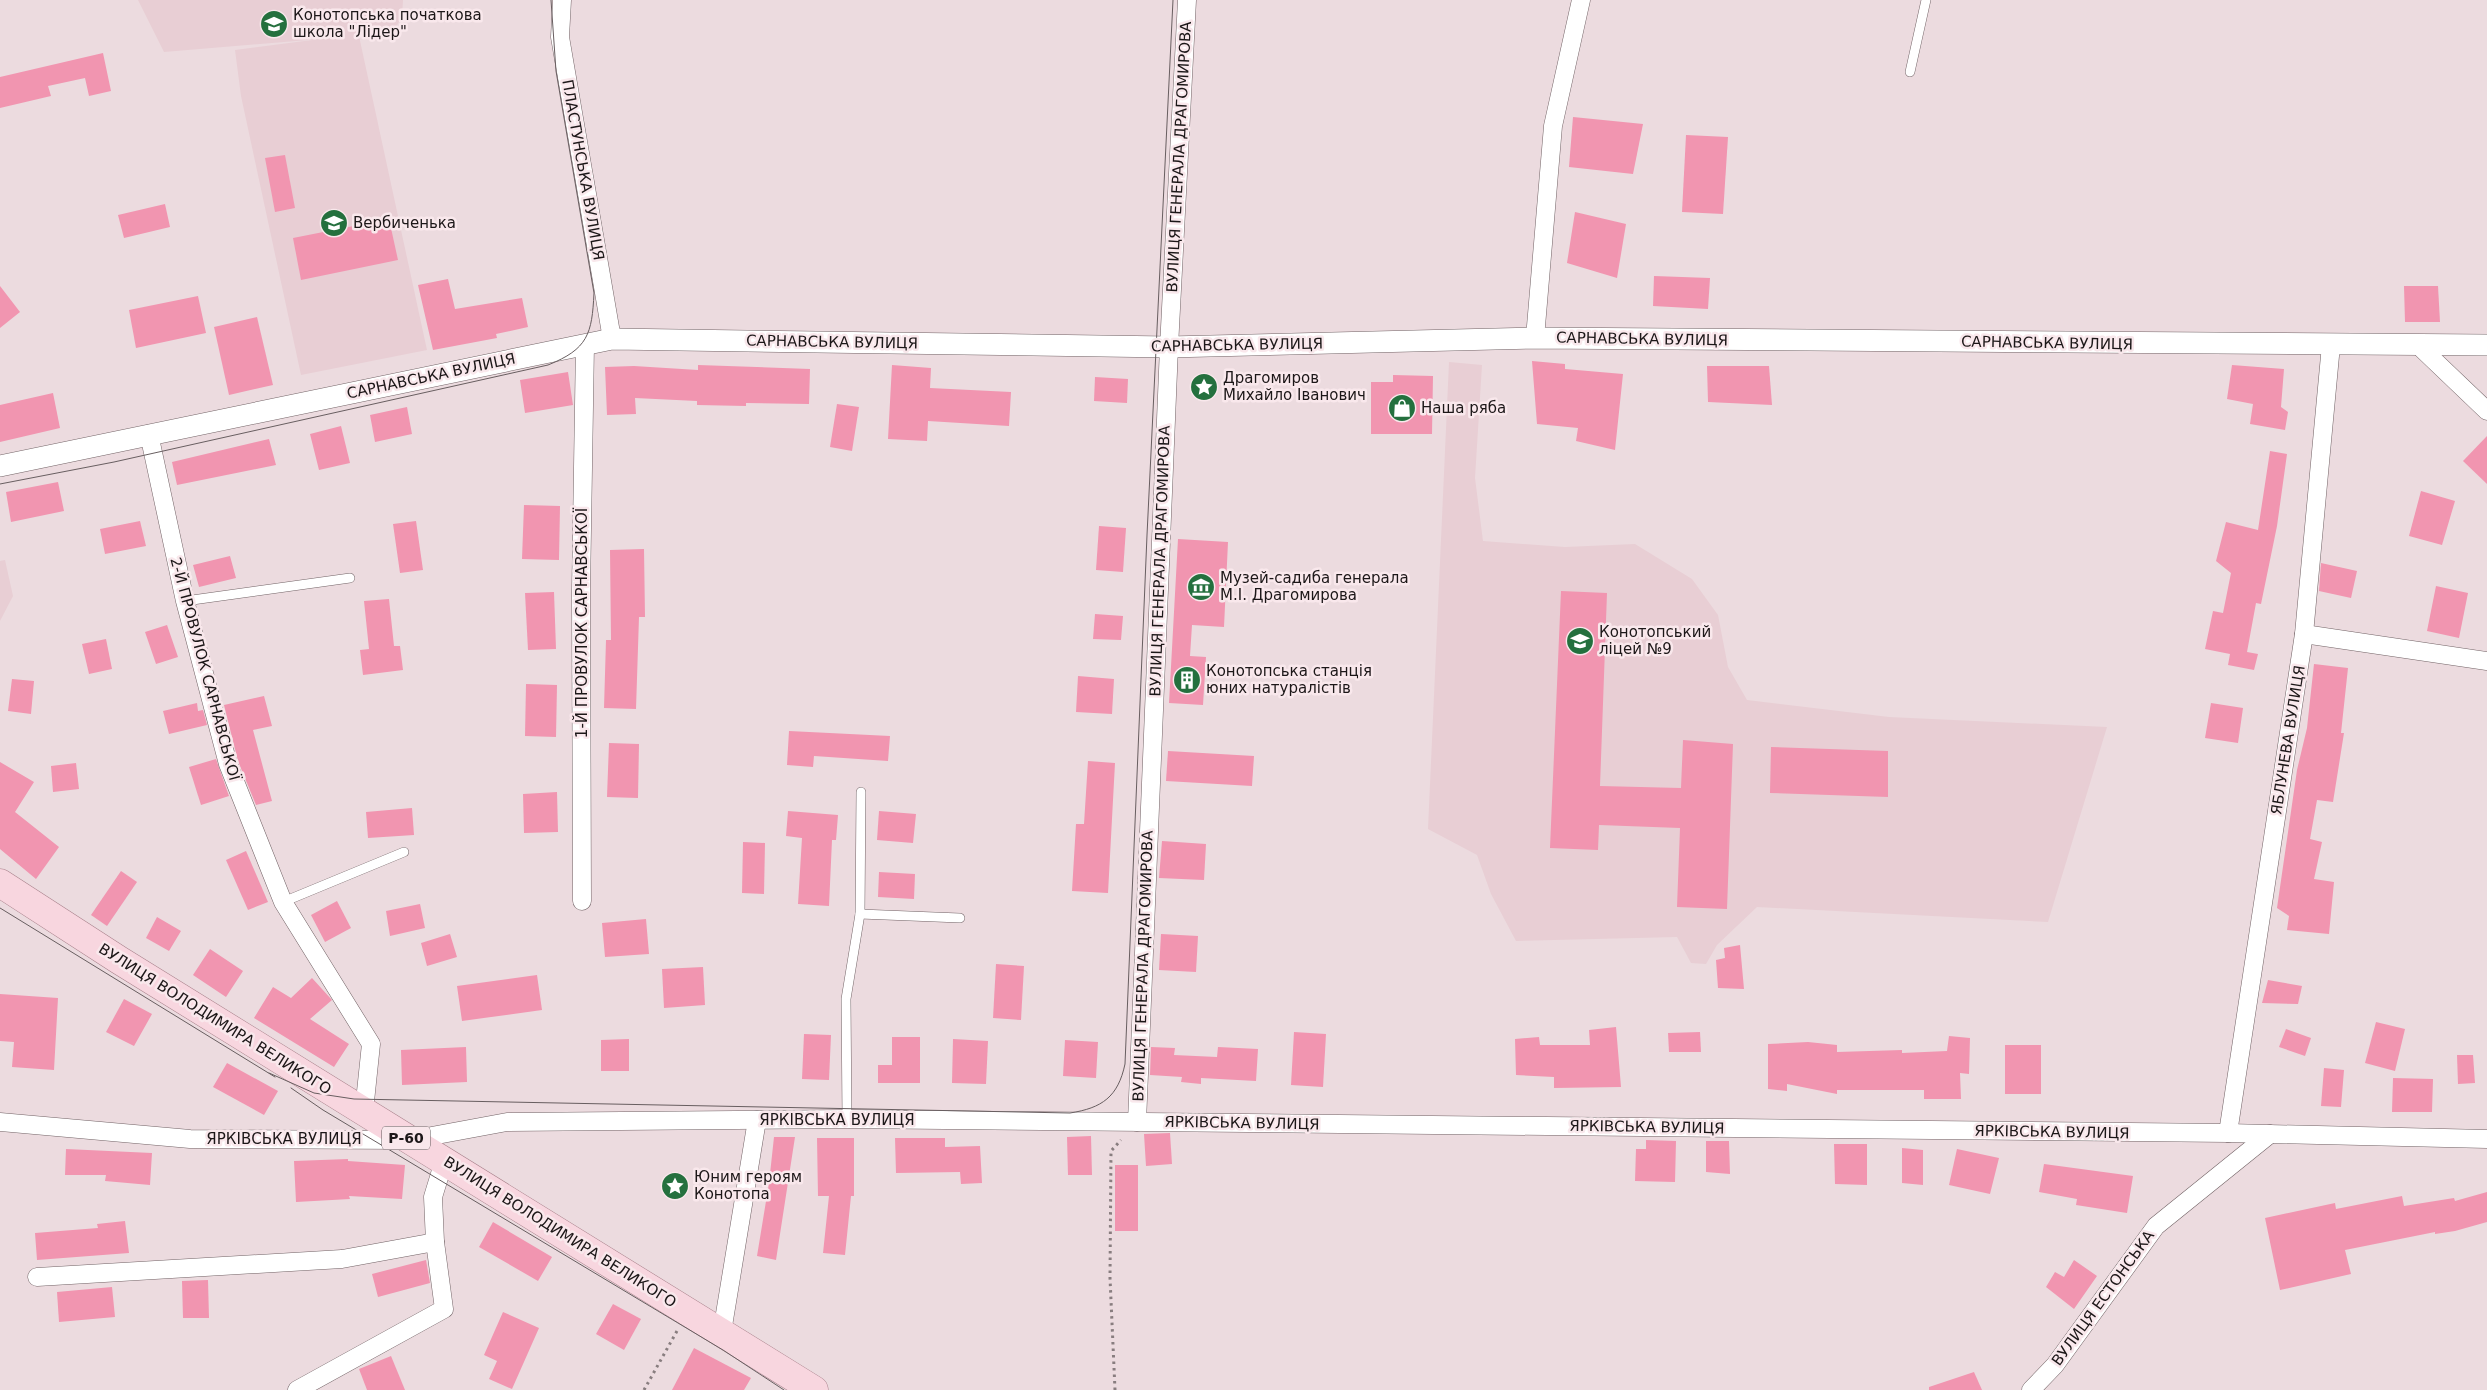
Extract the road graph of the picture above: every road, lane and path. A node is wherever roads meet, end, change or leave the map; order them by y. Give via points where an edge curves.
1 (562, 0) edge
2 (1187, 0) edge
3 (1581, 0) edge
4 (1926, 0) edge
5 (1910, 72) dead end
6 (1535, 338) junction
7 (612, 339) junction
8 (586, 344) junction
9 (2331, 345) junction
10 (2487, 345) edge
11 (2419, 346) junction
12 (1169, 347) junction
13 (2487, 411) edge
14 (148, 434) junction
15 (0, 466) edge
16 (350, 578) dead end
17 (185, 602) junction
18 (2304, 634) junction
19 (2487, 661) edge
20 (861, 792) dead end
21 (404, 852) dead end
22 (0, 883) edge
23 (582, 901) dead end
24 (283, 902) junction
25 (860, 914) junction
26 (960, 918) dead end
27 (364, 1111) junction
28 (847, 1119) junction
29 (756, 1120) junction
30 (0, 1122) edge
31 (1136, 1122) junction
32 (2228, 1133) junction
33 (2270, 1134) junction
34 (2487, 1139) edge
35 (410, 1140) junction
36 (444, 1161) junction
37 (435, 1242) junction
38 (37, 1277) dead end
39 (688, 1311) junction
40 (722, 1332) junction
41 (297, 1390) edge
42 (644, 1390) edge
43 (814, 1390) edge
44 (1114, 1390) edge
45 (2031, 1390) edge

1 - 7 street, ПЛАСТУНСЬКА ВУЛИЦЯ via 560,37
2 - 12 street, ВУЛИЦЯ ГЕНЕРАЛА ДРАГОМИРОВА
3 - 6 street via 1553,126
4 - 5 lane
6 - 9 street, САРНАВСЬКА ВУЛИЦЯ
6 - 12 street, САРНАВСЬКА ВУЛИЦЯ
7 - 8 street, САРНАВСЬКА ВУЛИЦЯ
7 - 12 street, САРНАВСЬКА ВУЛИЦЯ
8 - 14 street, САРНАВСЬКА ВУЛИЦЯ
8 - 23 street, 1-Й ПРОВУЛОК САРНАВСЬКОЇ via 581,591
9 - 11 street, САРНАВСЬКА ВУЛИЦЯ
9 - 18 street, ЯБЛУНЕВА ВУЛИЦЯ
10 - 11 street, САРНАВСЬКА ВУЛИЦЯ
11 - 13 street
12 - 31 street, ВУЛИЦЯ ГЕНЕРАЛА ДРАГОМИРОВА
14 - 15 street, САРНАВСЬКА ВУЛИЦЯ
14 - 17 street, 2-Й ПРОВУЛОК САРНАВСЬКОЇ
16 - 17 lane
17 - 24 street, 2-Й ПРОВУЛОК САРНАВСЬКОЇ via 228,764
18 - 19 street
18 - 32 street, ЯБЛУНЕВА ВУЛИЦЯ
20 - 25 lane
21 - 24 lane
22 - 27 main road, ВУЛИЦЯ ВОЛОДИМИРА ВЕЛИКОГО / Р-60
24 - 27 street, 2-Й ПРОВУЛОК САРНАВСЬКОЇ via 371,1044
25 - 26 lane
25 - 28 lane via 846,999
27 - 35 main road, ВУЛИЦЯ ВОЛОДИМИРА ВЕЛИКОГО / Р-60
28 - 29 street, ЯРКІВСЬКА ВУЛИЦЯ
28 - 31 street, ЯРКІВСЬКА ВУЛИЦЯ
29 - 35 street, ЯРКІВСЬКА ВУЛИЦЯ via 507,1122
29 - 40 street
30 - 35 street, ЯРКІВСЬКА ВУЛИЦЯ via 190,1139
31 - 32 street, ЯРКІВСЬКА ВУЛИЦЯ
31 - 44 path via 1111,1151 1110,1278
32 - 33 street, ЯРКІВСЬКА ВУЛИЦЯ
33 - 34 street, ЯРКІВСЬКА ВУЛИЦЯ
33 - 45 street, ВУЛИЦЯ ЕСТОНСЬКА via 2156,1226 2055,1365
35 - 36 main road, ВУЛИЦЯ ВОЛОДИМИРА ВЕЛИКОГО / Р-60
36 - 37 street via 433,1197
36 - 39 main road, ВУЛИЦЯ ВОЛОДИМИРА ВЕЛИКОГО / Р-60
37 - 38 street via 342,1260
37 - 41 street via 444,1309
39 - 40 main road, ВУЛИЦЯ ВОЛОДИМИРА ВЕЛИКОГО / Р-60
39 - 42 path
40 - 43 main road, ВУЛИЦЯ ВОЛОДИМИРА ВЕЛИКОГО / Р-60

